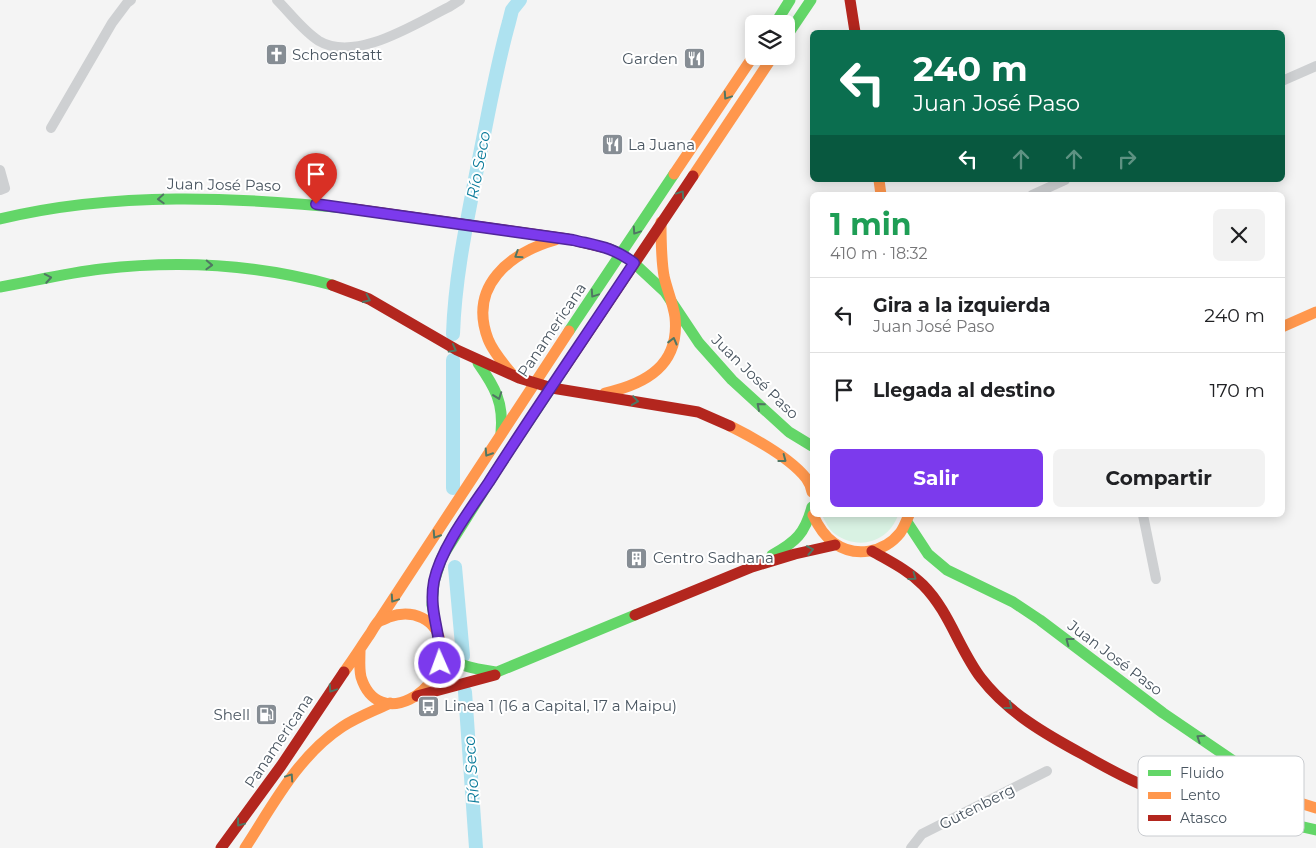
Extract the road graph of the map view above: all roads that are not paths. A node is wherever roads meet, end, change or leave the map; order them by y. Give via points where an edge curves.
1 (131, 0) edge
2 (278, 0) edge
3 (460, 0) edge
4 (790, 0) edge
5 (811, 0) edge
6 (850, 0) edge
7 (781, 15) edge
8 (795, 24) edge
9 (855, 30) edge
10 (747, 65) edge
11 (768, 65) edge
12 (1316, 66) edge
13 (1285, 80) edge
14 (51, 128) dead end
15 (0, 170) edge
16 (1061, 182) edge
17 (0, 190) edge
18 (1039, 192) edge
19 (0, 219) edge
20 (661, 222) junction
21 (563, 239) junction
22 (621, 254) junction
23 (634, 263) junction
24 (0, 287) edge
25 (670, 297) junction
26 (1316, 312) edge
27 (1285, 326) edge
28 (478, 362) junction
29 (513, 374) junction
30 (534, 383) junction
31 (552, 388) junction
32 (596, 395) junction
33 (501, 434) junction
34 (810, 445) edge
35 (810, 487) edge
36 (810, 515) edge
37 (814, 517) edge
38 (909, 517) edge
39 (1143, 517) edge
40 (835, 545) junction
41 (872, 551) junction
42 (752, 567) junction
43 (1156, 579) dead end
44 (378, 622) junction
45 (437, 630) junction
46 (360, 650) junction
47 (441, 651) junction
48 (511, 666) junction
49 (415, 697) junction
50 (390, 703) junction
51 (1226, 756) edge
52 (1047, 771) dead end
53 (1138, 783) edge
54 (1304, 804) edge
55 (1316, 808) edge
56 (221, 848) edge
57 (245, 848) edge
58 (911, 848) edge

1 - 14 street via 112,23
2 - 3 street via 319,41 354,47 374,44
4 - 7 main road
5 - 8 main road
6 - 9 main road
10 -> 22 main road, Panamericana
20 -> 11 main road, Panamericana
12 - 13 street
15 - 17 street via 5,188
16 - 18 street
21 -> 19 main road, Juan José Paso via 316,204 226,198 117,202 42,210
20 - 23 main road, Panamericana
20 - 25 main road via 663,271
21 - 22 main road, Juan José Paso via 610,248
21 -> 29 main road via 543,243 512,258 501,268 490,287 483,313 486,333 498,358
22 - 23 main road, Juan José Paso
22 -> 30 main road, Panamericana
23 - 25 main road, Juan José Paso
23 - 31 main road, Panamericana
24 -> 28 main road via 100,269 151,265 213,265 263,270 308,279 371,300
32 -> 25 main road via 637,384 664,364 676,331
34 -> 25 main road, Juan José Paso via 791,433 714,362
26 - 27 main road
28 - 29 main road
28 -> 33 main road via 494,386 501,404
29 - 30 main road
30 - 31 main road
30 - 33 main road, Panamericana
31 - 32 main road
31 - 45 main road, Panamericana via 442,557 434,582 432,605
32 -> 35 main road via 698,412 716,418 763,444 793,466 807,479
33 -> 44 main road, Panamericana
36 - 42 main road via 802,535
37 - 40 main road via 822,532
38 - 41 main road via 896,538
51 -> 38 main road, Juan José Paso via 1026,611 947,570 928,554
39 - 43 street
40 - 41 main road via 852,552
42 -> 40 main road
41 -> 53 main road via 928,589 967,659 991,690 1061,743
42 - 48 main road
44 - 45 main road via 412,613 424,618
44 - 46 main road, Panamericana
45 - 47 main road, Panamericana
46 - 50 main road via 362,684 373,698
46 -> 56 main road, Panamericana
47 - 48 main road via 458,665 478,670 497,672
47 - 49 main road, Panamericana via 432,683
48 - 49 main road via 498,674
49 - 50 main road, Panamericana
57 -> 50 main road, Panamericana via 292,773 308,754 336,730
52 - 58 street, Gutenberg via 922,834
55 -> 54 main road, Juan José Paso

